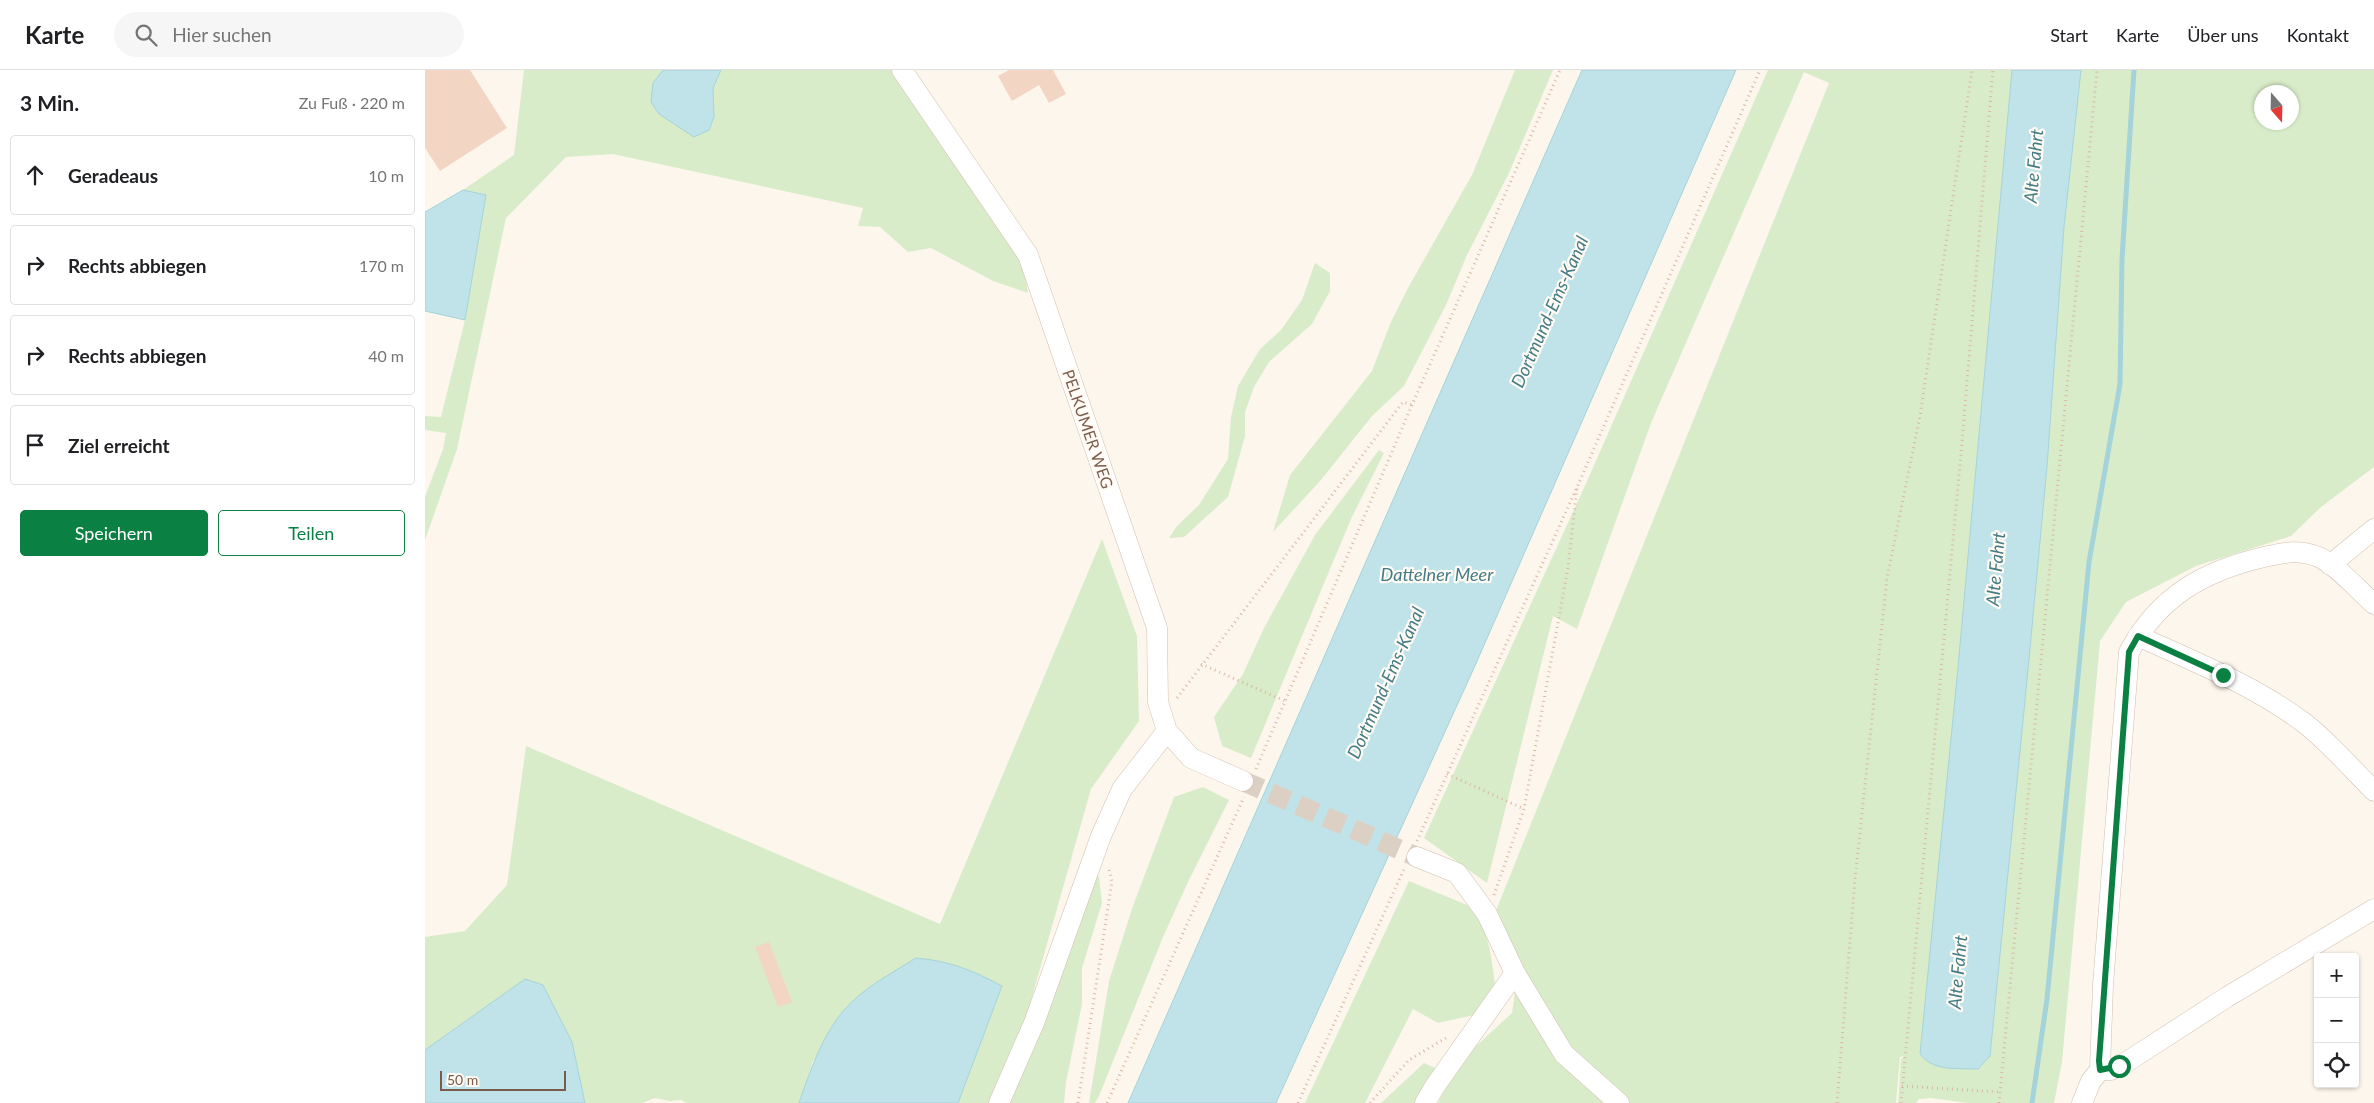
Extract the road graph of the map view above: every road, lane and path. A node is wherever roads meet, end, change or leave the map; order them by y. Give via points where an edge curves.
1 (903, 70) edge
2 (1560, 70) edge
3 (1759, 70) edge
4 (1972, 70) edge
5 (1993, 70) edge
6 (2097, 70) edge
7 (1412, 406) junction
8 (1578, 485) junction
9 (2374, 529) edge
10 (2330, 565) junction
11 (2374, 604) edge
12 (2138, 636) junction
13 (1201, 664) junction
14 (1285, 702) junction
15 (1175, 704) dead end
16 (1167, 731) junction
17 (1447, 774) junction
18 (1247, 783) junction
19 (2374, 791) edge
20 (1524, 809) junction
21 (1413, 855) junction
22 (1108, 863) dead end
23 (2374, 909) edge
24 (1487, 914) junction
25 (1515, 973) junction
26 (1450, 1036) dead end
27 (2100, 1070) junction
28 (1902, 1086) junction
29 (2000, 1092) junction
30 (999, 1103) edge
31 (1078, 1103) edge
32 (1107, 1103) edge
33 (1298, 1103) edge
34 (1370, 1103) edge
35 (1425, 1103) edge
36 (1619, 1103) edge
37 (1837, 1103) edge
38 (1901, 1103) edge
39 (1999, 1103) edge
40 (2082, 1103) edge

1 - 16 street, PELKUMER WEG via 1028,255 1157,628 1158,702
2 - 7 path
3 - 8 path
4 - 37 path via 1920,416 1887,578 1855,879
5 - 28 path
6 - 29 path
7 - 13 path via 1403,402
7 - 14 path
8 - 17 path
8 - 20 path via 1568,568
9 - 10 street
10 - 11 street
10 - 12 street via 2318,556 2296,550 2236,564 2198,579 2159,610
12 - 19 street via 2223,675 2304,723
12 - 27 street via 2129,652 2103,985
13 - 14 path
13 - 15 path via 1177,695
14 - 18 path
16 - 18 street, PELKUMER WEG via 1191,758
16 - 30 street via 1122,790 1101,836 1035,1024
17 - 20 path
17 - 21 path
18 - 32 path
20 - 24 path
21 - 24 street via 1457,873
21 - 33 path
22 - 31 path via 1112,881
23 - 27 street via 2227,997 2125,1064 2111,1070
24 - 25 street
25 - 35 street
25 - 36 street via 1564,1054
26 - 34 path via 1409,1060
27 - 40 street via 2091,1081
28 - 29 path
28 - 38 path
29 - 39 path

